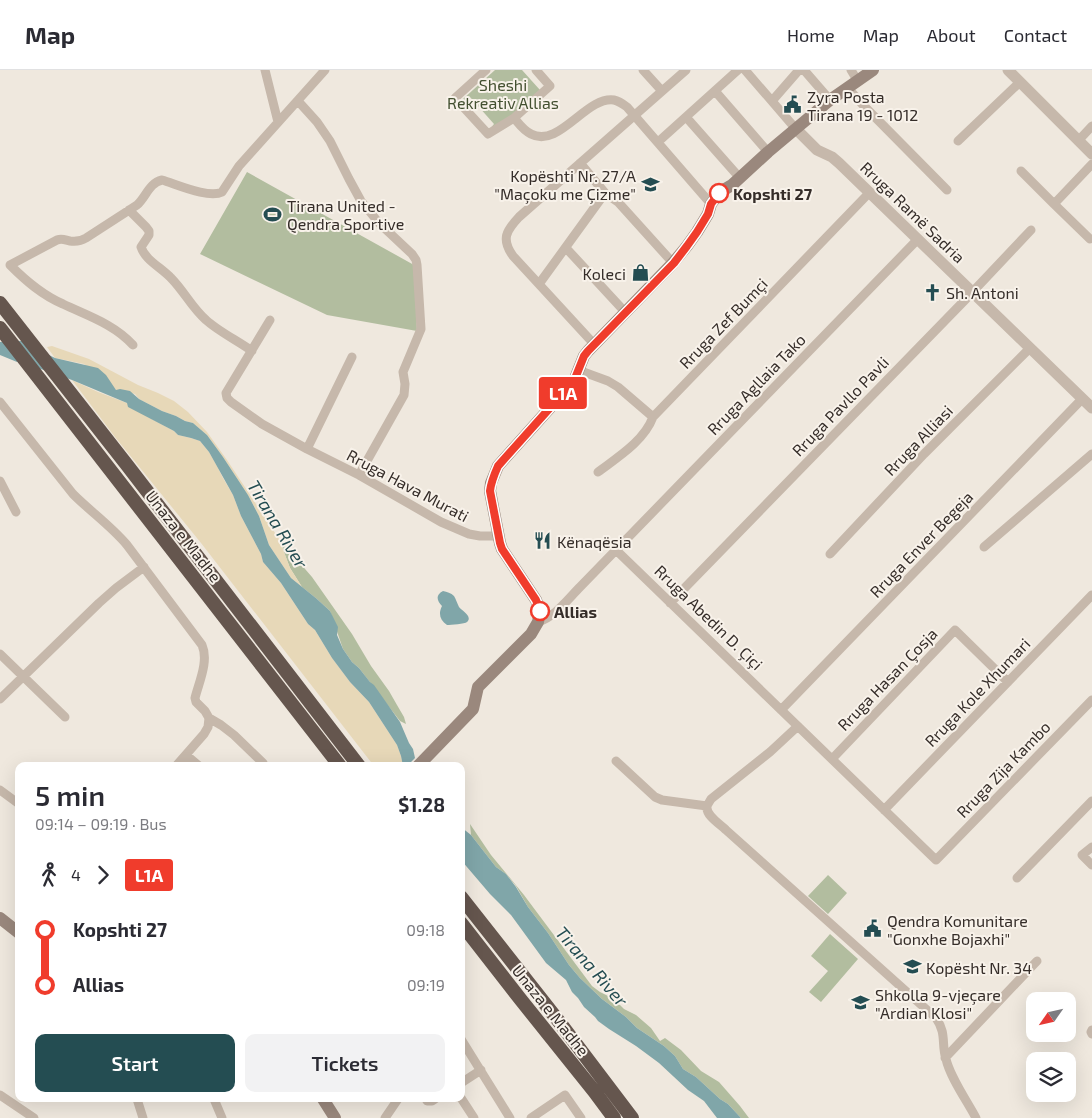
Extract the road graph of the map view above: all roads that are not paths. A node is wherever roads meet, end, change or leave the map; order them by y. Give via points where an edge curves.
1 (265, 70) edge
2 (326, 70) edge
3 (486, 70) edge
4 (536, 70) edge
5 (644, 70) edge
6 (686, 70) edge
7 (738, 70) edge
8 (745, 70) edge
9 (799, 70) edge
10 (804, 70) edge
11 (872, 70) edge
12 (1008, 70) edge
13 (852, 79) edge
14 (1020, 82) junction
15 (662, 91) junction
16 (714, 92) junction
17 (830, 100) junction
18 (298, 101) junction
19 (772, 101) junction
20 (634, 115) junction
21 (686, 117) junction
22 (514, 118) junction
23 (278, 122) junction
24 (1092, 126) edge
25 (795, 128) junction
26 (958, 141) dead end
27 (1078, 141) junction
28 (658, 142) junction
29 (768, 152) junction
30 (1092, 154) edge
31 (580, 163) junction
32 (1092, 164) edge
33 (1021, 170) dead end
34 (739, 177) junction
35 (947, 190) dead end
36 (870, 192) junction
37 (606, 193) junction
38 (711, 204) junction
39 (1054, 204) junction
40 (129, 210) junction
41 (1031, 230) dead end
42 (918, 239) junction
43 (1090, 239) dead end
44 (566, 248) junction
45 (674, 263) junction
46 (539, 284) junction
47 (972, 292) junction
48 (0, 304) edge
49 (626, 313) junction
50 (270, 320) dead end
51 (2, 330) edge
52 (594, 344) junction
53 (133, 345) dead end
54 (1030, 348) junction
55 (252, 350) junction
56 (352, 357) dead end
57 (578, 370) junction
58 (0, 402) edge
59 (1089, 405) edge
60 (653, 417) junction
61 (307, 449) junction
62 (1092, 454) edge
63 (598, 472) dead end
64 (359, 475) junction
65 (0, 480) edge
66 (16, 512) dead end
67 (499, 536) junction
68 (984, 547) dead end
69 (616, 550) junction
70 (830, 554) dead end
71 (144, 567) junction
72 (1092, 595) edge
73 (670, 603) junction
74 (538, 622) junction
75 (0, 654) edge
76 (23, 676) junction
77 (1008, 682) junction
78 (0, 700) edge
79 (1092, 700) edge
80 (781, 710) junction
81 (65, 717) dead end
82 (209, 718) junction
83 (798, 726) junction
84 (186, 755) junction
85 (832, 759) junction
86 (616, 761) dead end
87 (180, 762) edge
88 (194, 762) edge
89 (259, 762) edge
90 (337, 762) edge
91 (356, 762) edge
92 (422, 762) edge
93 (0, 790) edge
94 (15, 801) edge
95 (1092, 801) edge
96 (707, 806) junction
97 (884, 810) junction
98 (1092, 847) edge
99 (936, 860) joint
100 (1092, 865) edge
101 (1017, 878) dead end
102 (465, 903) edge
103 (0, 918) edge
104 (465, 928) edge
105 (15, 930) edge
106 (1037, 960) dead end
107 (532, 986) junction
108 (521, 1000) junction
109 (465, 1046) edge
110 (945, 1058) junction
111 (481, 1070) junction
112 (465, 1080) edge
113 (0, 1095) edge
114 (138, 1102) edge
115 (215, 1102) edge
116 (325, 1102) edge
117 (396, 1102) edge
118 (464, 1102) edge
119 (388, 1116) edge
120 (34, 1118) edge
121 (143, 1118) edge
122 (222, 1118) edge
123 (335, 1118) edge
124 (474, 1118) edge
125 (510, 1118) edge
126 (532, 1118) edge
127 (580, 1118) edge
128 (604, 1118) edge
129 (614, 1118) edge
130 (632, 1118) edge
131 (640, 1118) edge
132 (976, 1118) edge

1 - 23 street
2 - 18 street
3 - 22 street via 455,98 488,134
4 - 22 street via 550,86
5 - 15 street
6 - 15 street
7 - 16 street
8 - 19 street
9 - 19 street
10 - 17 street
11 - 13 main road
12 - 14 street
13 - 17 main road
13 - 35 street via 863,105
14 - 26 street
14 - 27 street
15 - 20 street
16 - 21 street
16 - 29 street
17 - 25 main road
18 - 23 street
18 - 64 street via 330,141 361,201 412,254 417,264 421,329 403,372 404,395
19 - 25 street
20 - 22 street via 622,103 606,100 589,108 558,132 541,136 525,131
20 - 28 street
20 - 31 street
21 - 28 street
21 - 34 street
23 - 40 street via 218,194 203,193 162,180 155,182 141,201
24 - 27 street
25 - 29 main road
25 - 36 street, Rruga Ramë Sadria
27 - 30 street
28 - 38 street
29 - 34 main road
31 - 37 street
31 - 46 street via 514,224 506,237 513,256
32 - 39 street
33 - 39 street
34 - 38 main road
36 - 42 street, Rruga Ramë Sadria
36 - 60 street, Rruga Zef Bumçi
37 - 44 street
37 - 45 street
38 - 45 main road via 697,232
39 - 43 street
40 - 53 street via 86,238 72,242 62,238 10,266 37,290 104,322
40 - 55 street via 149,231 141,247 145,255 171,278 206,321
41 - 47 street, Rruga Pavllo Pavli
42 - 47 street, Rruga Ramë Sadria
42 - 69 street, Rruga Agllaia Tako
44 - 46 street
44 - 49 street
45 - 49 main road
46 - 52 street
47 - 54 street, Rruga Ramë Sadria
47 - 73 street, Rruga Pavllo Pavli
48 - 91 highway
49 - 52 main road
50 - 55 street, Rruga Hava Murati
51 - 90 highway, Unaza e Madhe
52 - 57 main road
54 - 59 street, Rruga Ramë Sadria
54 - 70 street, Rruga Alliasi
55 - 61 street, Rruga Hava Murati via 226,394 227,398 262,424
56 - 61 street
57 - 60 street via 618,387
57 - 67 main road via 570,386 498,466 490,491
58 - 71 street via 74,494 119,535
59 - 80 street, Rruga Enver Begeja
60 - 63 street, Rruga Zef Bumçi via 639,438
61 - 64 street, Rruga Hava Murati
62 - 68 street
64 - 67 street, Rruga Hava Murati via 461,531
65 - 66 street
67 - 74 main road via 506,556 536,600 540,611
69 - 73 street, Rruga Abedin D. Çiçi
69 - 74 street via 557,610
71 - 76 street via 110,594
71 - 82 street via 204,649 196,702
72 - 77 street, Rruga Kole Xhumari
73 - 80 street, Rruga Abedin D. Çiçi
74 - 92 main road via 531,634 478,687 473,710
75 - 76 street
76 - 78 street
76 - 81 street
77 - 85 street, Rruga Hasan Çosja via 955,630
77 - 97 street, Rruga Kole Xhumari
79 - 99 street, Rruga Zija Kambo
80 - 83 street, Rruga Abedin D. Çiçi
82 - 84 street via 204,734
82 - 89 street via 234,735
83 - 85 street, Rruga Abedin D. Çiçi
83 - 96 street via 711,799
84 - 87 street
84 - 88 street
85 - 97 street, Rruga Abedin D. Çiçi
86 - 96 street via 655,797
93 - 94 street
95 - 101 street
96 - 110 street via 710,815 936,1018 944,1038
97 - 99 street, Rruga Abedin D. Çiçi
98 - 100 street via 1082,855
102 - 107 highway
103 - 105 main road
104 - 108 highway, Unaza e Madhe
106 - 110 street
107 - 130 highway
107 - 131 highway via 567,1020
108 - 128 highway via 541,1034
108 - 129 highway, Unaza e Madhe
109 - 111 street
110 - 132 street
111 - 112 street
111 - 125 street
113 - 120 street
114 - 121 street
115 - 122 street
116 - 123 main road
117 - 119 street
118 - 124 street
126 - 127 street via 565,1094

